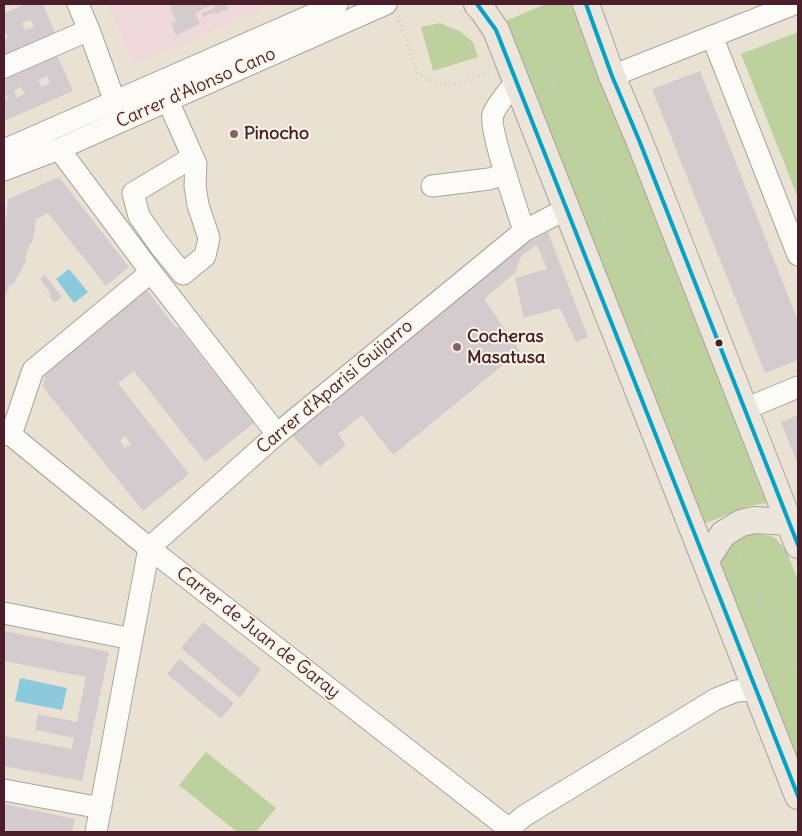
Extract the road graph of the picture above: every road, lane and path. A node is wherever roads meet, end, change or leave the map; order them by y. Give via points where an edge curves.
1 (12, 4) edge
2 (78, 4) edge
3 (337, 4) edge
4 (386, 4) edge
5 (477, 4) edge
6 (586, 4) edge
7 (794, 4) edge
8 (4, 8) edge
9 (89, 30) junction
10 (712, 36) junction
11 (4, 67) edge
12 (612, 76) junction
13 (516, 82) junction
14 (168, 101) junction
15 (115, 102) junction
16 (59, 149) junction
17 (4, 150) edge
18 (192, 157) junction
19 (4, 170) edge
20 (506, 174) junction
21 (432, 186) dead end
22 (566, 210) junction
23 (524, 231) junction
24 (167, 254) junction
25 (798, 255) edge
26 (150, 270) junction
27 (798, 387) edge
28 (745, 409) junction
29 (277, 434) junction
30 (8, 435) edge
31 (793, 533) edge
32 (149, 548) junction
33 (706, 560) junction
34 (4, 613) edge
35 (132, 640) junction
36 (756, 690) junction
37 (4, 790) edge
38 (798, 796) edge
39 (101, 808) junction
40 (509, 831) edge
41 (96, 832) edge

1 - 8 path
2 - 9 street
3 - 15 street, Carrer d'Alonso Cano
4 - 14 street, Carrer d'Alonso Cano
5 - 13 main road via 496,30
6 - 12 main road
7 - 10 street
9 - 11 street
9 - 15 street
10 - 12 street
10 - 25 street
12 - 28 main road
13 - 20 street via 492,116
13 - 22 main road
14 - 16 street, Carrer d'Alonso Cano
14 - 18 street
15 - 17 street, Carrer d'Alonso Cano
16 - 19 street, Carrer d'Alonso Cano
16 - 26 street
18 - 24 street via 133,193 139,216
18 - 24 street via 196,164 198,205 209,238 205,256 182,274
20 - 21 street
20 - 23 street
22 - 23 street, Carrer d'Aparisi Guijarro
22 - 33 main road
23 - 29 street, Carrer d'Aparisi Guijarro
24 - 26 street
26 - 29 street
26 - 30 street via 33,370
27 - 28 street
28 - 31 main road
29 - 32 street, Carrer d'Aparisi Guijarro
30 - 32 street, Carrer de Juan de Garay
31 - 33 main road via 754,520 741,522 723,534
32 - 35 street
32 - 40 street, Carrer de Juan de Garay
33 - 36 main road
34 - 35 street
35 - 39 street
36 - 38 main road
36 - 40 street via 736,691 716,699 524,816
37 - 39 street
39 - 41 street

